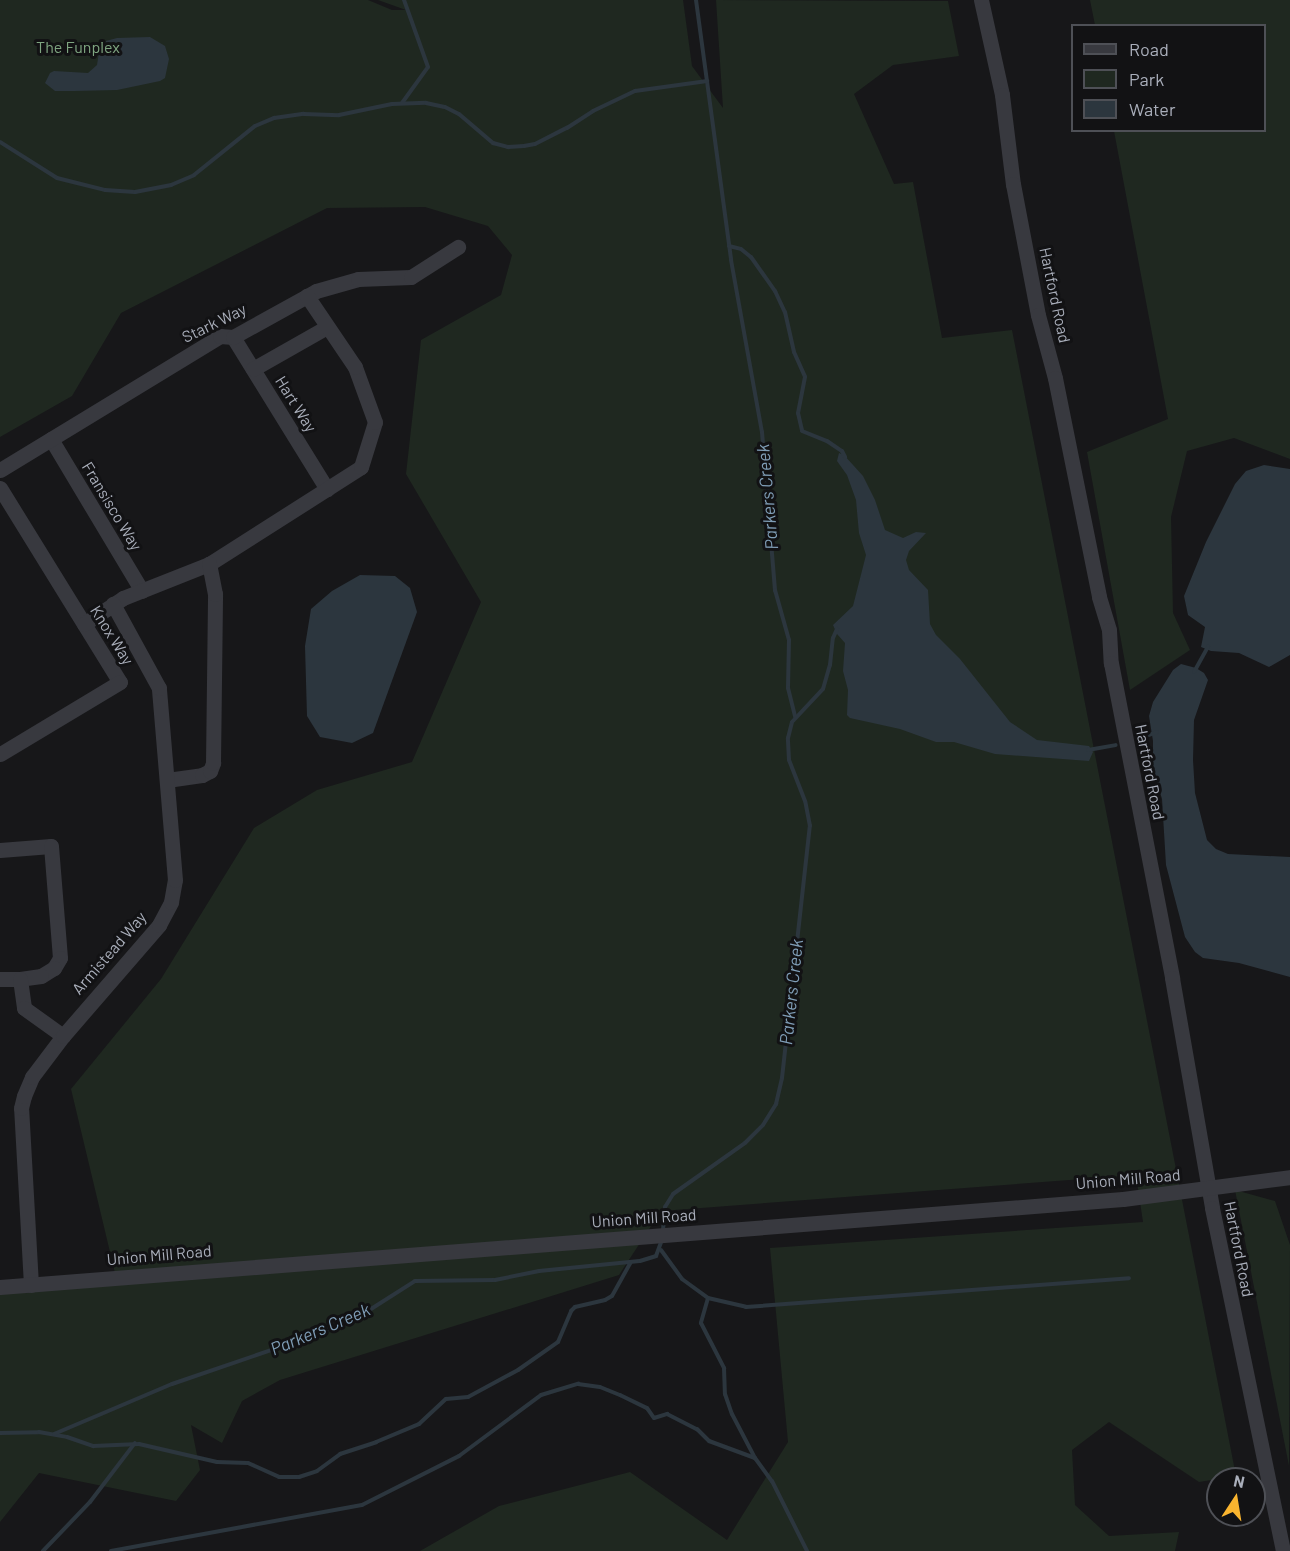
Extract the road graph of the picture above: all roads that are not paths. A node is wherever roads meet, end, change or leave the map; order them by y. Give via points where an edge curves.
1 (981, 0) edge
2 (458, 247) dead end
3 (307, 296) junction
4 (327, 327) junction
5 (233, 337) junction
6 (253, 369) junction
7 (51, 439) junction
8 (0, 470) edge
9 (0, 488) edge
10 (327, 489) junction
11 (209, 564) junction
12 (142, 591) junction
13 (113, 604) junction
14 (84, 624) junction
15 (0, 754) edge
16 (167, 780) junction
17 (0, 850) edge
18 (20, 979) junction
19 (0, 980) edge
20 (63, 1036) junction
21 (1290, 1177) edge
22 (1209, 1189) junction
23 (31, 1285) junction
24 (0, 1287) edge
25 (1283, 1551) edge

1 - 22 street, Hartford Road via 1002,95 1013,184 1038,315 1056,378 1109,630 1111,663
2 - 3 street, Stark Way via 411,277 358,279
3 - 4 street
3 - 5 street, Stark Way
4 - 6 street
4 - 10 street via 355,367 375,422 361,466
5 - 6 street, Hart Way
5 - 7 street, Stark Way via 220,336
6 - 10 street, Hart Way
7 - 8 street, Stark Way
7 - 12 street, Fransisco Way
9 - 14 street, Knox Way
10 - 11 street
11 - 12 street
11 - 16 street via 215,594 213,763 210,771 202,775
12 - 13 street
13 - 14 street
13 - 16 street, Armistead Way via 159,688
14 - 15 street, Knox Way via 120,682
16 - 20 street, Armistead Way via 175,880 171,902 159,925
17 - 18 street via 51,846 60,958 54,968 41,976
18 - 19 street
18 - 20 street via 24,1008
20 - 23 street, Armistead Way via 32,1077 21,1108
21 - 22 street, Union Mill Road
22 - 23 street, Union Mill Road via 1079,1203
22 - 25 street, Hartford Road
23 - 24 street, Union Mill Road

